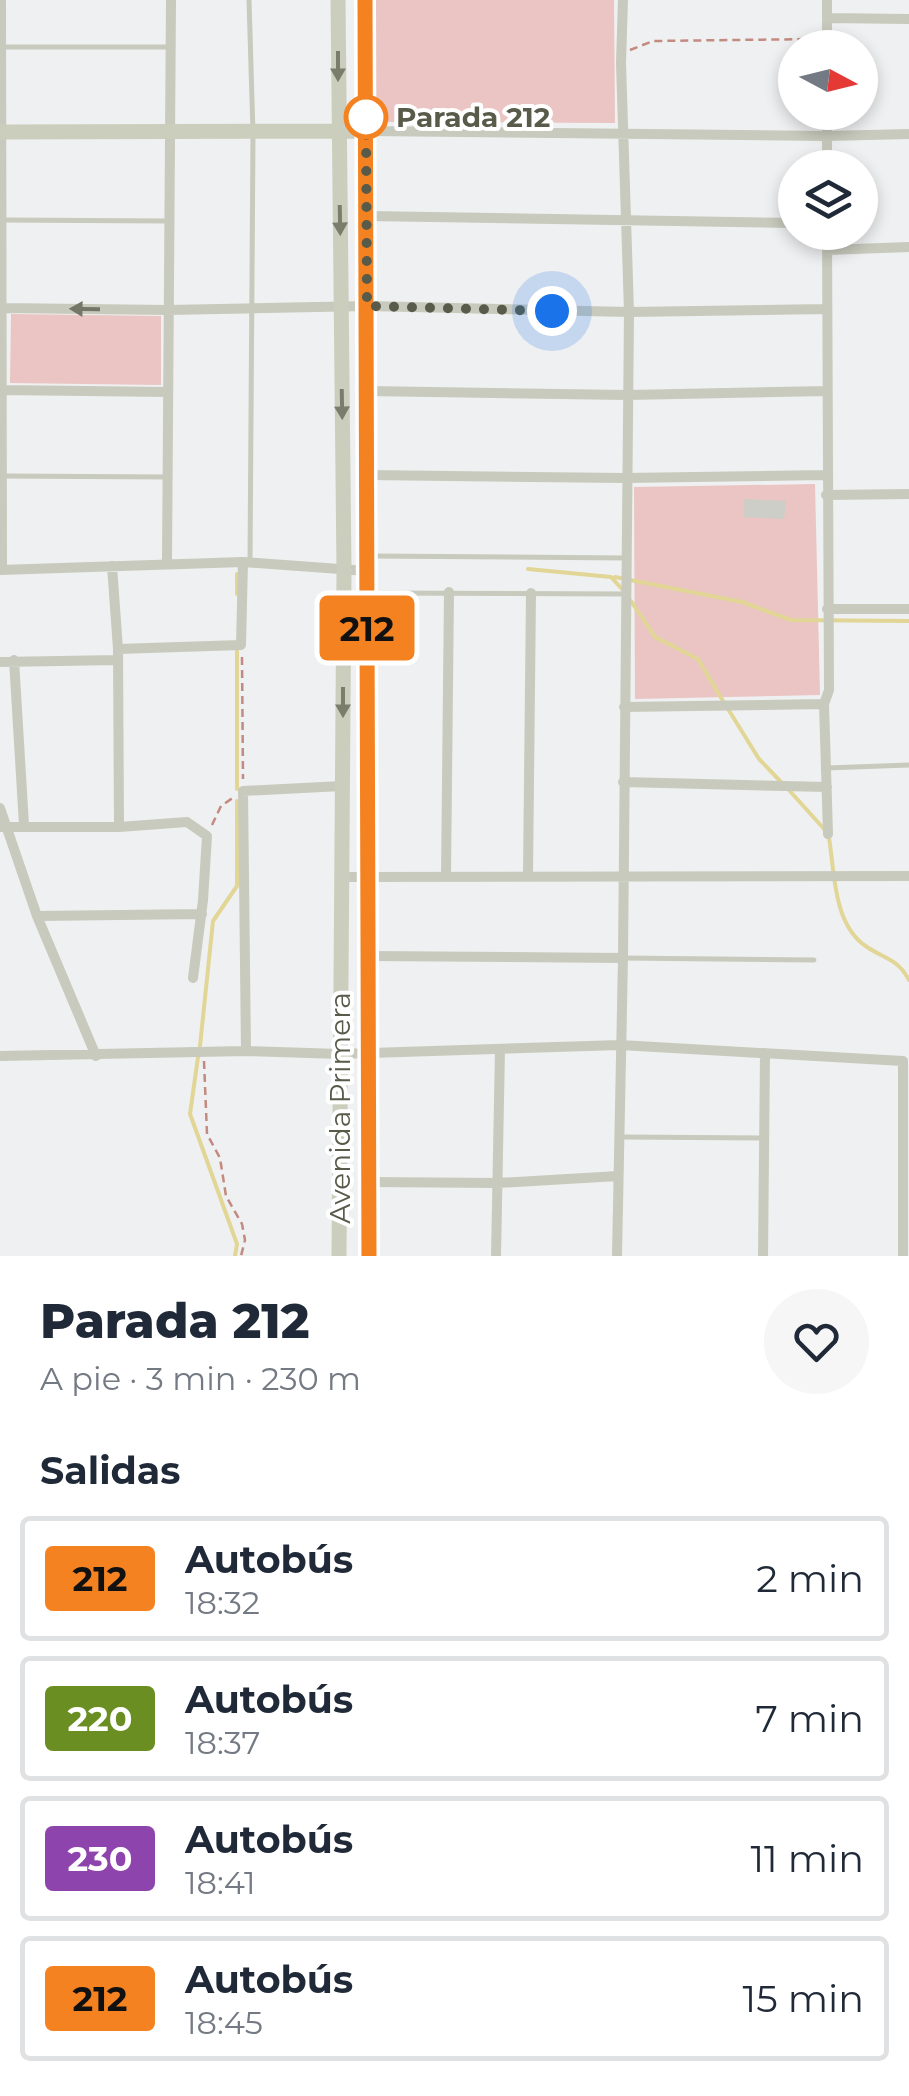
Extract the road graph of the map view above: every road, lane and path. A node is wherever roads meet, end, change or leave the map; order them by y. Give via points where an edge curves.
1 (2, 0) edge
2 (170, 0) edge
3 (249, 0) edge
4 (338, 0) edge
5 (365, 0) edge
6 (624, 0) edge
7 (827, 0) edge
8 (827, 18) junction
9 (909, 19) edge
10 (827, 30) edge
11 (778, 42) edge
12 (2, 47) edge
13 (170, 47) junction
14 (622, 58) junction
15 (827, 130) edge
16 (366, 131) junction
17 (1, 132) edge
18 (172, 132) junction
19 (625, 132) junction
20 (252, 133) junction
21 (338, 133) junction
22 (909, 134) edge
23 (827, 136) junction
24 (827, 150) edge
25 (367, 216) junction
26 (2, 220) edge
27 (170, 221) junction
28 (626, 222) junction
29 (778, 223) edge
30 (909, 247) edge
31 (878, 248) edge
32 (826, 250) edge
33 (340, 306) junction
34 (367, 306) junction
35 (2, 308) edge
36 (251, 308) junction
37 (826, 309) junction
38 (168, 310) junction
39 (629, 312) junction
40 (1, 390) edge
41 (367, 391) junction
42 (826, 391) junction
43 (168, 392) junction
44 (626, 395) junction
45 (367, 475) junction
46 (826, 475) junction
47 (1, 476) edge
48 (168, 477) junction
49 (625, 478) junction
50 (909, 494) edge
51 (826, 495) junction
52 (626, 558) junction
53 (167, 562) junction
54 (246, 563) junction
55 (367, 563) junction
56 (112, 566) junction
57 (1, 570) edge
58 (344, 570) junction
59 (449, 592) junction
60 (367, 593) junction
61 (531, 593) junction
62 (626, 594) junction
63 (826, 609) junction
64 (909, 609) edge
65 (242, 645) junction
66 (118, 655) junction
67 (14, 660) junction
68 (0, 662) edge
69 (824, 704) junction
70 (624, 707) junction
71 (909, 765) edge
72 (826, 768) junction
73 (623, 782) junction
74 (342, 786) junction
75 (827, 787) junction
76 (244, 790) junction
77 (0, 808) edge
78 (24, 825) junction
79 (3, 826) edge
80 (119, 827) junction
81 (828, 834) dead end
82 (206, 836) junction
83 (528, 874) junction
84 (622, 875) junction
85 (446, 876) junction
86 (909, 876) edge
87 (342, 877) junction
88 (368, 877) junction
89 (202, 914) junction
90 (37, 916) junction
91 (368, 956) junction
92 (623, 958) junction
93 (814, 960) dead end
94 (193, 978) dead end
95 (620, 1045) junction
96 (500, 1049) junction
97 (204, 1051) junction
98 (246, 1051) junction
99 (368, 1052) junction
100 (765, 1053) junction
101 (340, 1054) junction
102 (0, 1056) edge
103 (96, 1056) junction
104 (619, 1137) junction
105 (766, 1138) junction
106 (906, 1162) edge
107 (618, 1176) junction
108 (369, 1182) junction
109 (498, 1183) junction
110 (240, 1256) edge
111 (338, 1256) edge
112 (369, 1256) edge
113 (496, 1256) edge
114 (617, 1256) edge
115 (763, 1256) edge
116 (903, 1256) edge

1 - 12 street
2 - 13 street
3 - 20 lane
4 -> 21 main road, Avenida Primera
5 - 16 main road, Avenida Primera
6 - 14 street
7 - 8 street
8 - 9 street
8 - 10 street
11 - 14 path via 652,41
12 - 13 lane
12 - 17 street
13 - 18 street
14 - 19 street
15 - 23 street
16 - 19 street
16 - 21 main road
16 - 25 main road, Avenida Primera
17 - 18 main road
17 - 26 street
18 - 20 main road
18 - 27 street
19 - 23 street
19 - 28 street
20 - 21 main road
20 - 36 lane
21 -> 33 main road, Avenida Primera
22 - 23 street
23 - 24 street
25 - 28 street
25 - 34 main road, Avenida Primera
26 - 27 lane
26 - 35 street
27 - 38 street
28 - 29 street
28 - 39 street
30 - 31 street
32 - 37 street
33 - 34 street
33 - 36 street
33 -> 58 main road, Avenida Primera
34 - 39 street
34 - 41 main road, Avenida Primera
38 -> 35 street
35 - 40 street
36 - 38 street
36 - 54 lane
37 - 39 street
37 - 42 street
38 - 43 street
39 - 44 street
40 - 43 street
40 - 47 street
41 - 44 street
41 - 45 main road, Avenida Primera
42 - 44 street
42 - 46 street
43 - 48 street
44 - 49 street
45 - 49 street
45 - 55 main road, Avenida Primera
46 - 49 street
46 - 51 street
47 - 48 lane
47 - 57 street
48 - 53 street
49 - 52 street
50 - 51 street
51 - 63 street
52 - 55 lane
52 - 62 street
53 - 54 street
53 - 56 street
54 - 58 street
54 - 65 street
55 - 58 street
55 - 60 main road, Avenida Primera
56 - 57 street
56 - 66 street
58 -> 74 main road, Avenida Primera
59 - 60 lane
59 - 61 lane
59 - 85 street
60 - 88 main road, Avenida Primera
61 - 62 lane
61 - 83 street
62 - 70 street
63 - 64 street
63 - 69 street
65 - 66 street
65 - 76 path
66 - 67 street
66 - 80 street
67 - 68 street
67 - 78 street
69 - 70 street
69 - 72 street
70 - 73 street
71 - 72 lane
72 - 75 street
73 - 75 street
73 - 84 street
74 - 76 street
74 - 87 main road, Avenida Primera
75 - 81 street
76 - 82 path via 221,806
76 - 98 street
77 - 79 street
78 - 79 street
78 - 80 street
79 - 90 street
80 - 82 street via 187,822
82 - 89 street
83 - 84 street
83 - 85 street
84 - 86 street
84 - 92 street
85 - 88 street
87 - 88 street
87 - 101 main road, Avenida Primera
88 - 91 main road, Avenida Primera
89 - 90 street
89 - 94 street
90 - 103 street
91 - 92 street
91 - 99 main road, Avenida Primera
92 - 93 lane
92 - 95 street
95 - 96 street
95 - 100 street
95 - 104 street
96 - 99 street
96 - 109 street
97 - 98 street
97 - 103 street
97 - 110 path via 207,1134 242,1224
98 - 101 street
99 - 101 street
99 - 108 main road, Avenida Primera
100 - 105 street
100 - 106 street via 903,1061
101 - 111 main road, Avenida Primera
102 - 103 street
104 - 105 lane
104 - 107 street
105 - 115 street
106 - 116 street
107 - 109 street
107 - 114 street
108 - 109 street
108 - 112 main road, Avenida Primera
109 - 113 street

